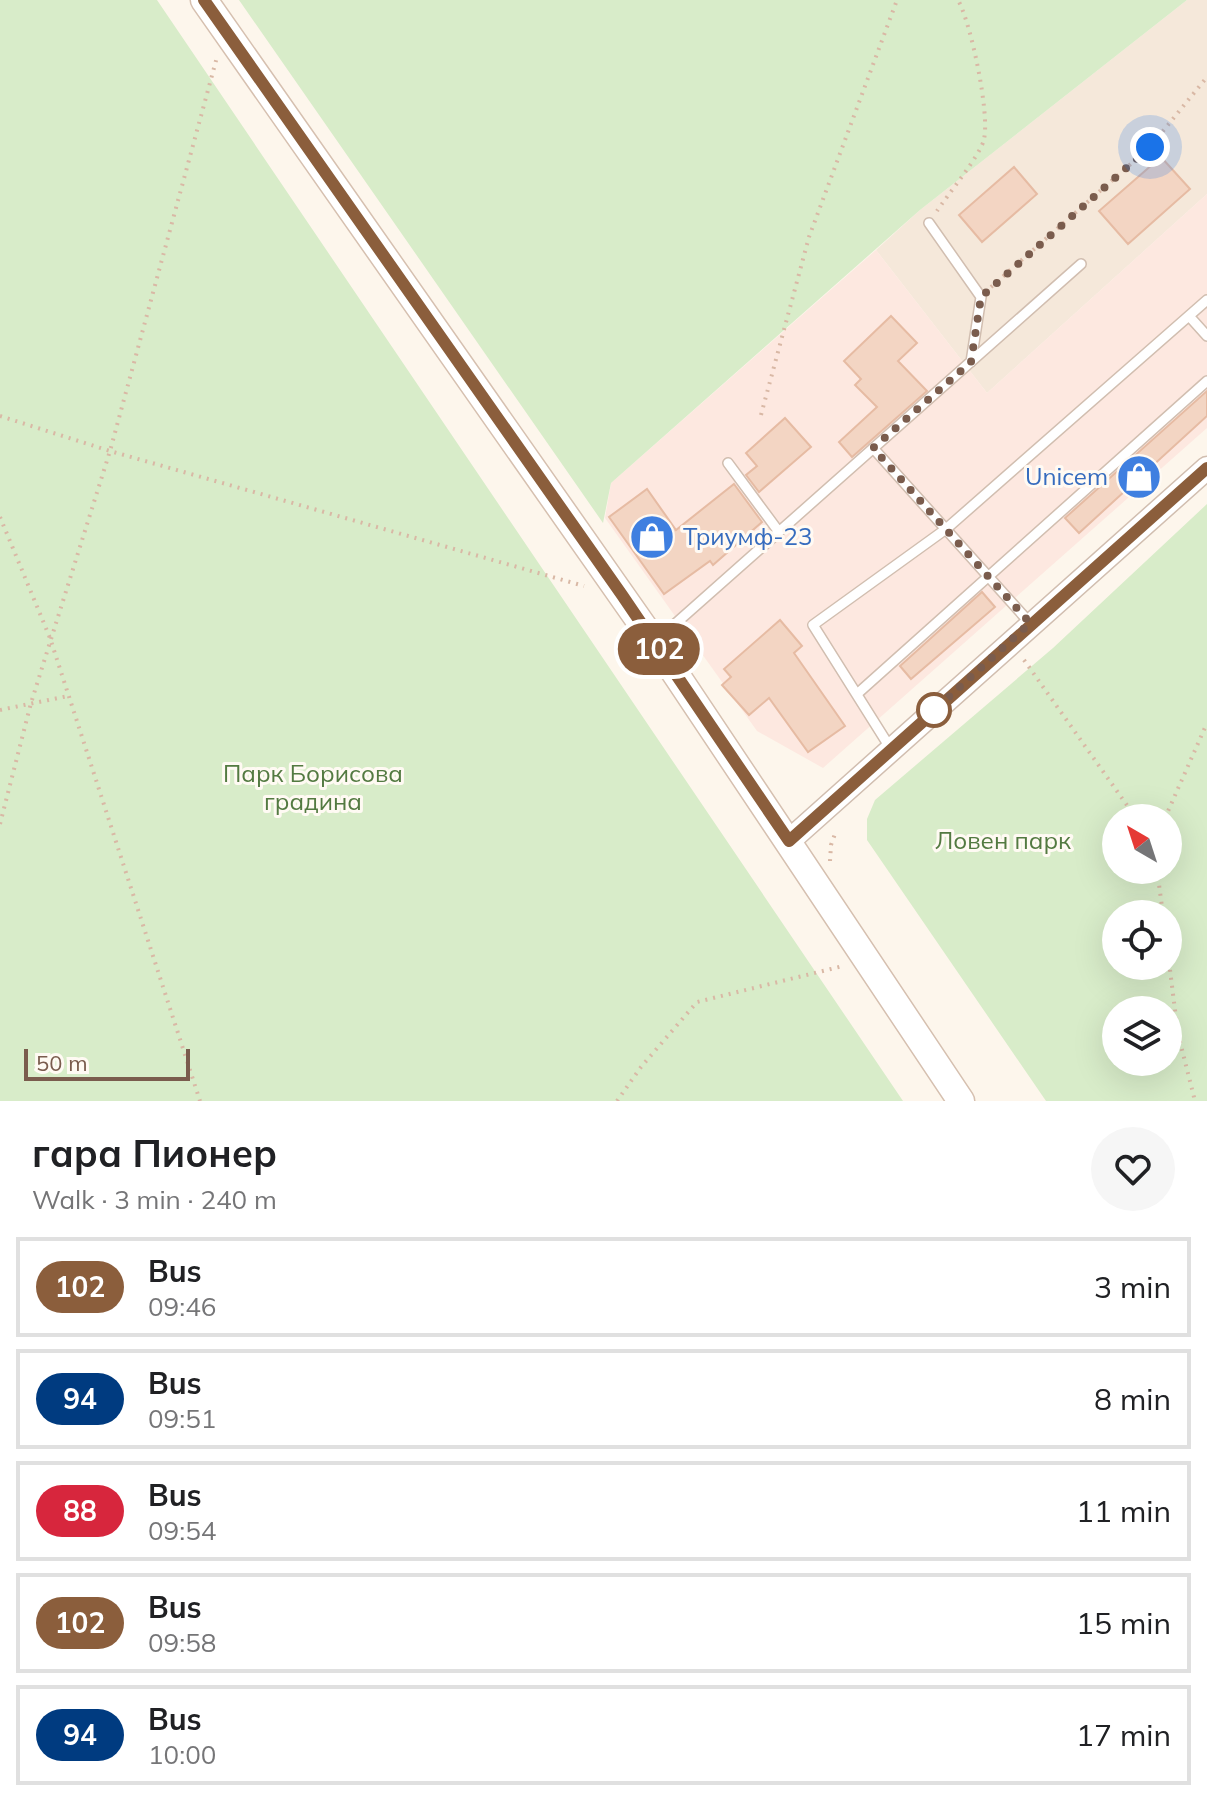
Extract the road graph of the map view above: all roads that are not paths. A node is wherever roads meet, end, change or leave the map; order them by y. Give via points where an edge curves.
1 (204, 0) edge
2 (929, 223) road end
3 (1081, 264) dead end
4 (1207, 300) edge
5 (1189, 316) junction
6 (1207, 336) edge
7 (971, 362) junction
8 (1207, 381) edge
9 (873, 448) junction
10 (728, 463) dead end
11 (1207, 468) edge
12 (946, 529) junction
13 (779, 532) junction
14 (989, 577) junction
15 (1030, 623) junction
16 (655, 643) junction
17 (857, 694) junction
18 (891, 749) junction
19 (789, 841) junction
20 (961, 1101) edge

1 - 16 main road
2 - 7 lane via 981,297
3 - 7 lane
4 - 5 lane
5 - 6 lane
5 - 12 lane
7 - 9 lane
8 - 14 lane
9 - 12 lane
9 - 13 lane
10 - 13 lane
11 - 15 street
12 - 14 lane
12 - 17 lane via 813,625
13 - 16 lane
14 - 15 lane
14 - 17 lane
15 - 18 street
16 - 19 main road
17 - 18 lane
18 - 19 street
19 - 20 main road

